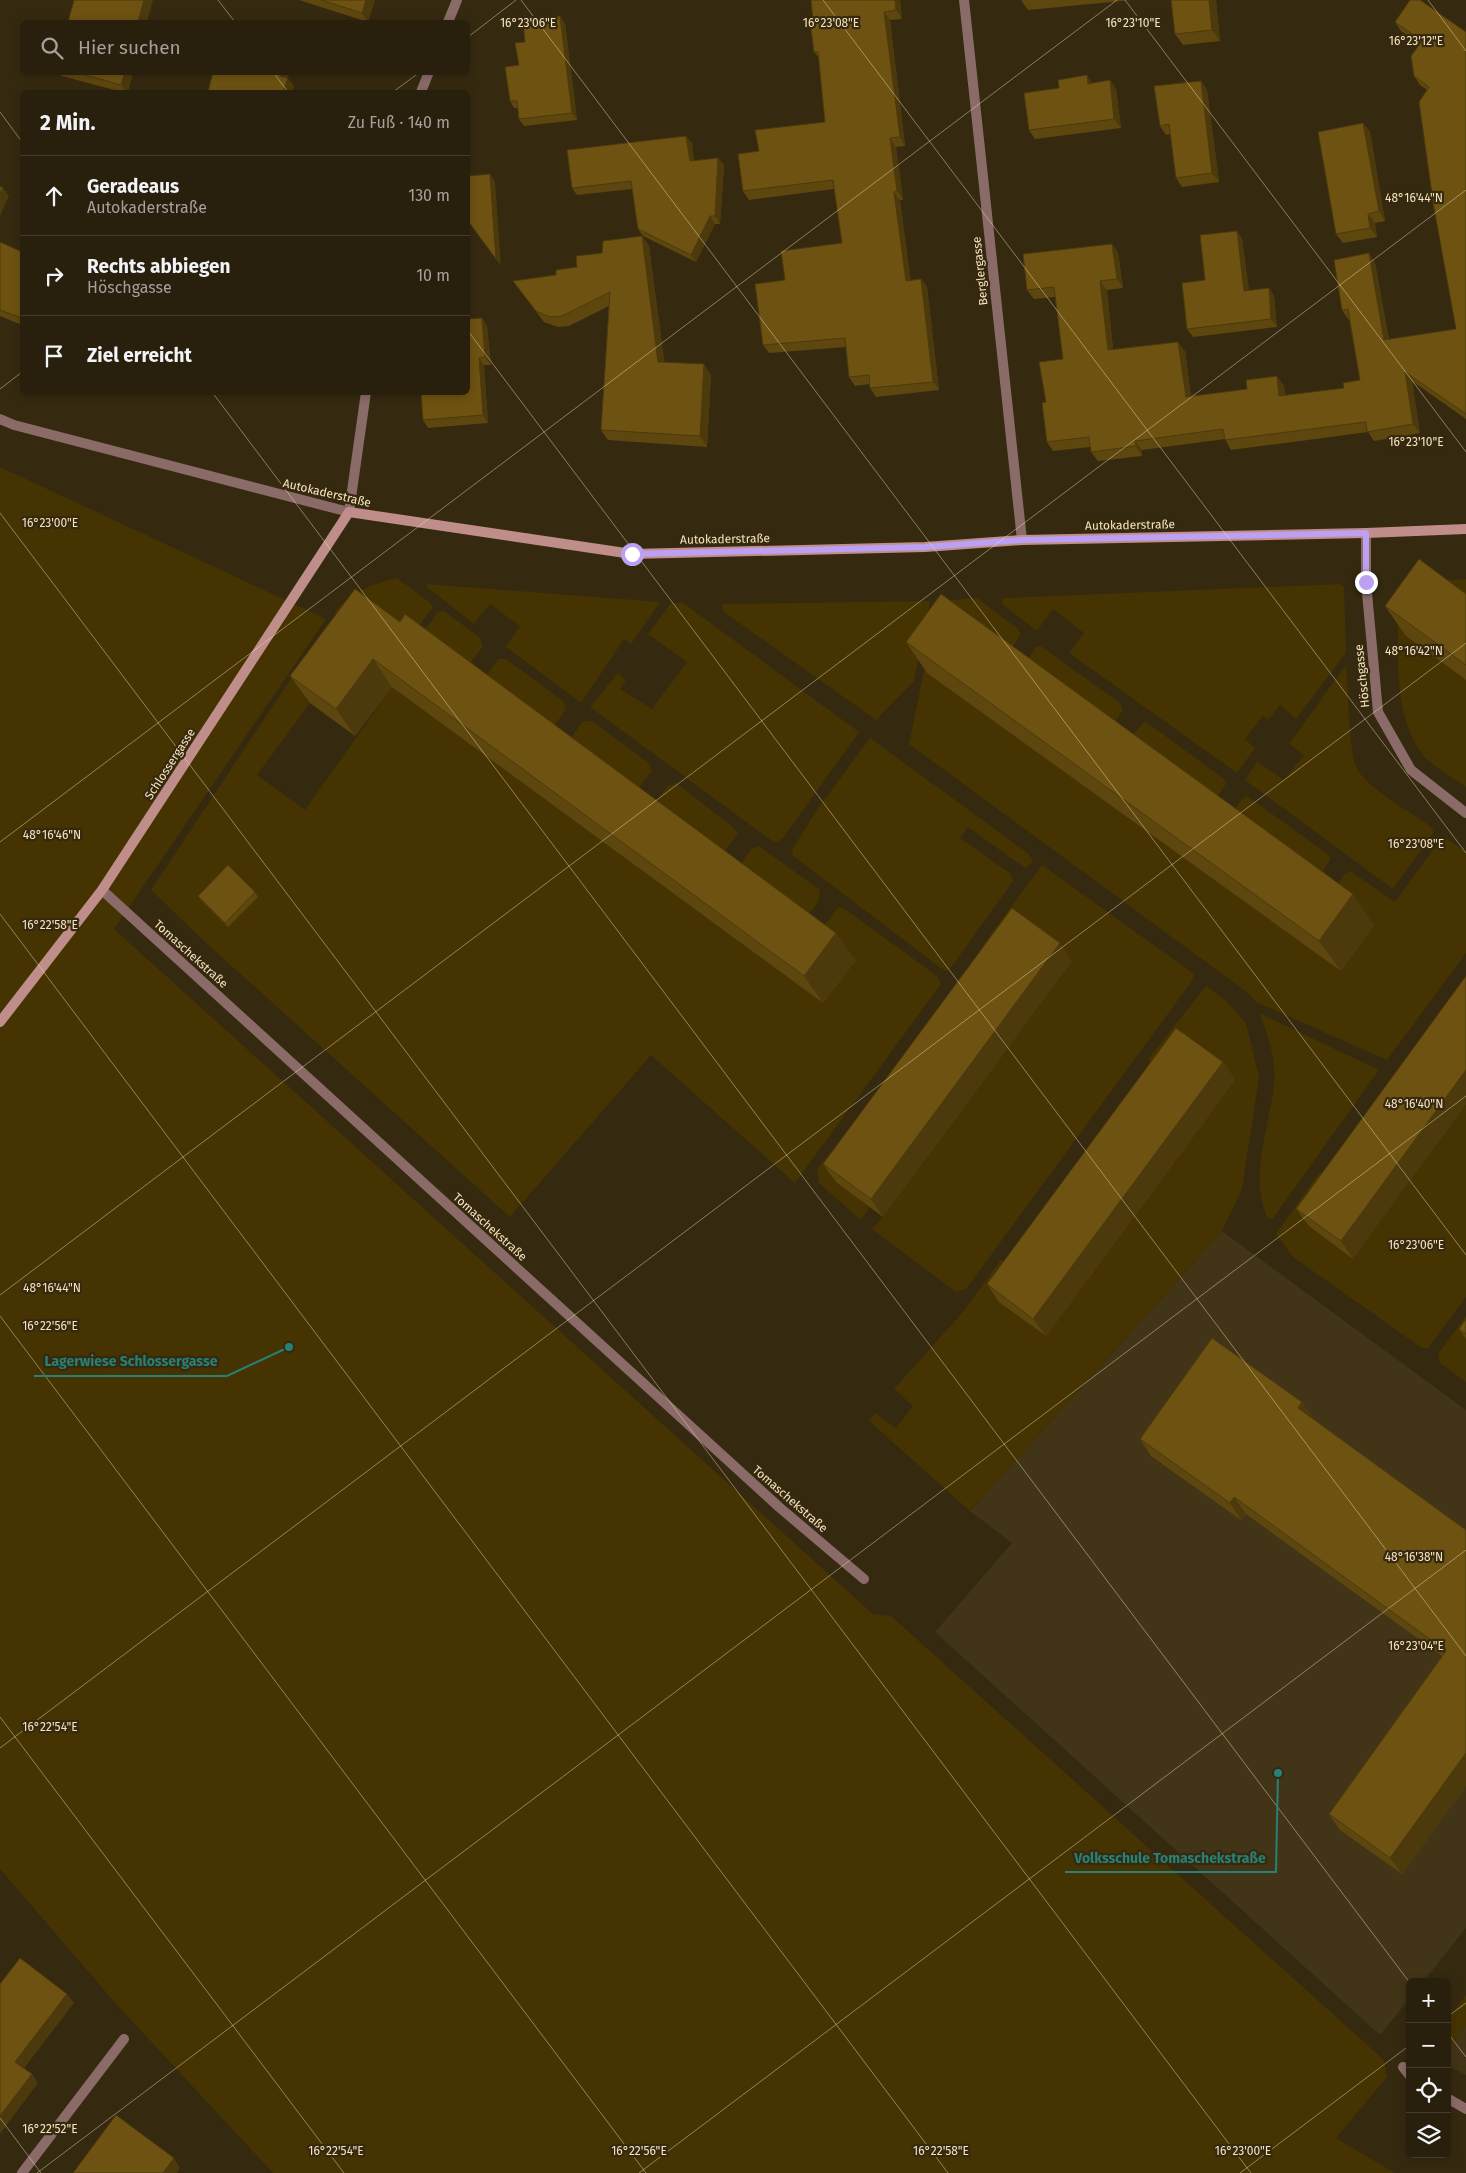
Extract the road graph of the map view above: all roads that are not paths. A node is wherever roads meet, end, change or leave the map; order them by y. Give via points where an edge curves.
1 (456, 0) edge
2 (964, 0) edge
3 (449, 20) edge
4 (428, 75) edge
5 (422, 90) edge
6 (366, 395) edge
7 (0, 419) edge
8 (349, 512) junction
9 (1466, 529) edge
10 (1366, 533) junction
11 (1022, 540) junction
12 (1466, 813) edge
13 (102, 890) junction
14 (0, 1022) edge
15 (864, 1579) dead end
16 (124, 2039) dead end
17 (1451, 2100) edge
18 (1466, 2109) edge
19 (22, 2173) edge

1 - 3 street
2 - 11 street, Berglergasse
4 - 5 street
6 - 8 street
7 - 8 street, Autokaderstraße
8 - 11 street, Autokaderstraße via 632,554 925,547
8 - 13 street, Schlossergasse
9 - 10 street, Autokaderstraße
10 - 11 street, Autokaderstraße
10 - 12 street, Höschgasse via 1366,582 1378,712 1411,770
13 - 14 street, Schlossergasse
13 - 15 street, Tomaschekstraße via 779,1507
16 - 19 street
17 - 18 street

